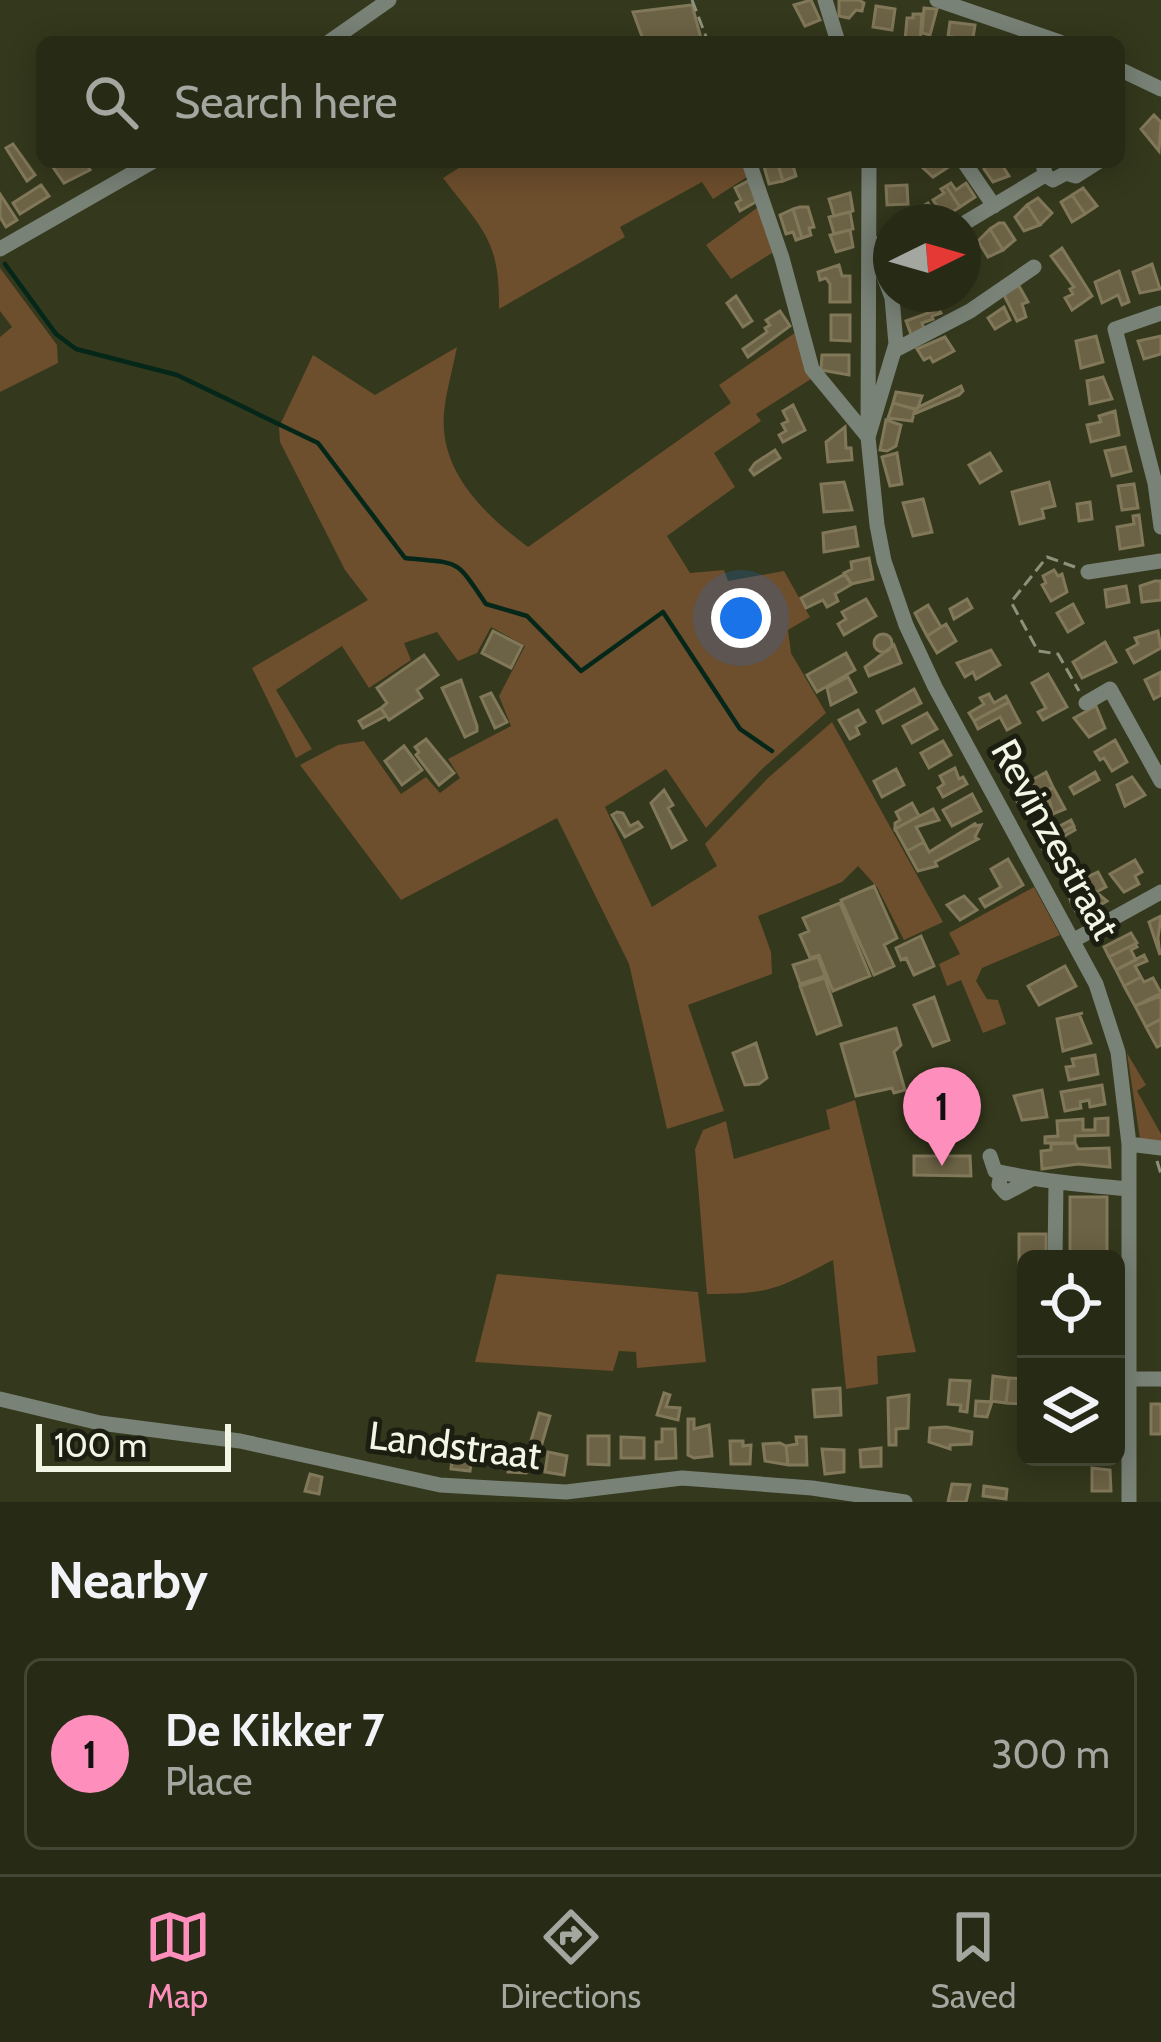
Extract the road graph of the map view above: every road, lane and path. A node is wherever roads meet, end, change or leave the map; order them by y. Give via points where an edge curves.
1 (389, 0) edge
2 (692, 0) edge
3 (825, 0) edge
4 (937, 0) edge
5 (338, 36) edge
6 (706, 36) edge
7 (836, 36) edge
8 (1042, 36) edge
9 (1125, 72) edge
10 (1161, 89) edge
11 (142, 168) edge
12 (751, 168) edge
13 (869, 168) edge
14 (968, 168) edge
15 (1044, 168) edge
16 (1067, 168) edge
17 (994, 206) junction
18 (981, 214) edge
19 (871, 241) junction
20 (873, 244) edge
21 (0, 249) edge
22 (1034, 267) dead end
23 (893, 312) edge
24 (1161, 313) edge
25 (895, 350) junction
26 (868, 437) junction
27 (1158, 483) edge
28 (1161, 527) edge
29 (1161, 561) edge
30 (1088, 572) joint
31 (1086, 703) joint
32 (1161, 781) edge
33 (1161, 892) edge
34 (1074, 940) junction
35 (1129, 1144) junction
36 (1161, 1148) edge
37 (990, 1156) dead end
38 (1055, 1183) junction
39 (1129, 1189) junction
40 (1054, 1250) edge
41 (1128, 1378) junction
42 (1161, 1379) edge
43 (0, 1400) edge
44 (440, 1493) edge
45 (905, 1502) edge
46 (1129, 1502) edge

1 - 5 street
2 - 6 path
3 - 7 street
4 - 8 street
9 - 10 street
11 - 21 street
12 - 26 street via 812,369
13 - 19 street, Revinzestraat
14 - 17 street
15 - 16 street via 1058,180
15 - 17 street
17 - 18 street
19 - 20 street, Revinzestraat
19 - 26 street, Revinzestraat
22 - 25 street
23 - 25 street, Revinzestraat
24 - 27 street via 1114,329
25 - 26 street, Revinzestraat
26 - 34 street, Revinzestraat via 884,561 906,625
27 - 28 street
29 - 30 street
30 - 31 path via 1047,557 1012,602 1038,651 1058,654
31 - 32 street via 1110,689
33 - 34 street
34 - 35 street, Revinzestraat via 1112,1024
35 - 36 street
35 - 39 street, Revinzestraat
37 - 38 street via 995,1172
38 - 39 street
38 - 40 street
39 - 41 street, Revinzestraat
41 - 42 street
41 - 46 street, Revinzestraat
43 - 44 street, Landstraat via 278,1448
44 - 45 street, Landstraat via 566,1492 682,1478

